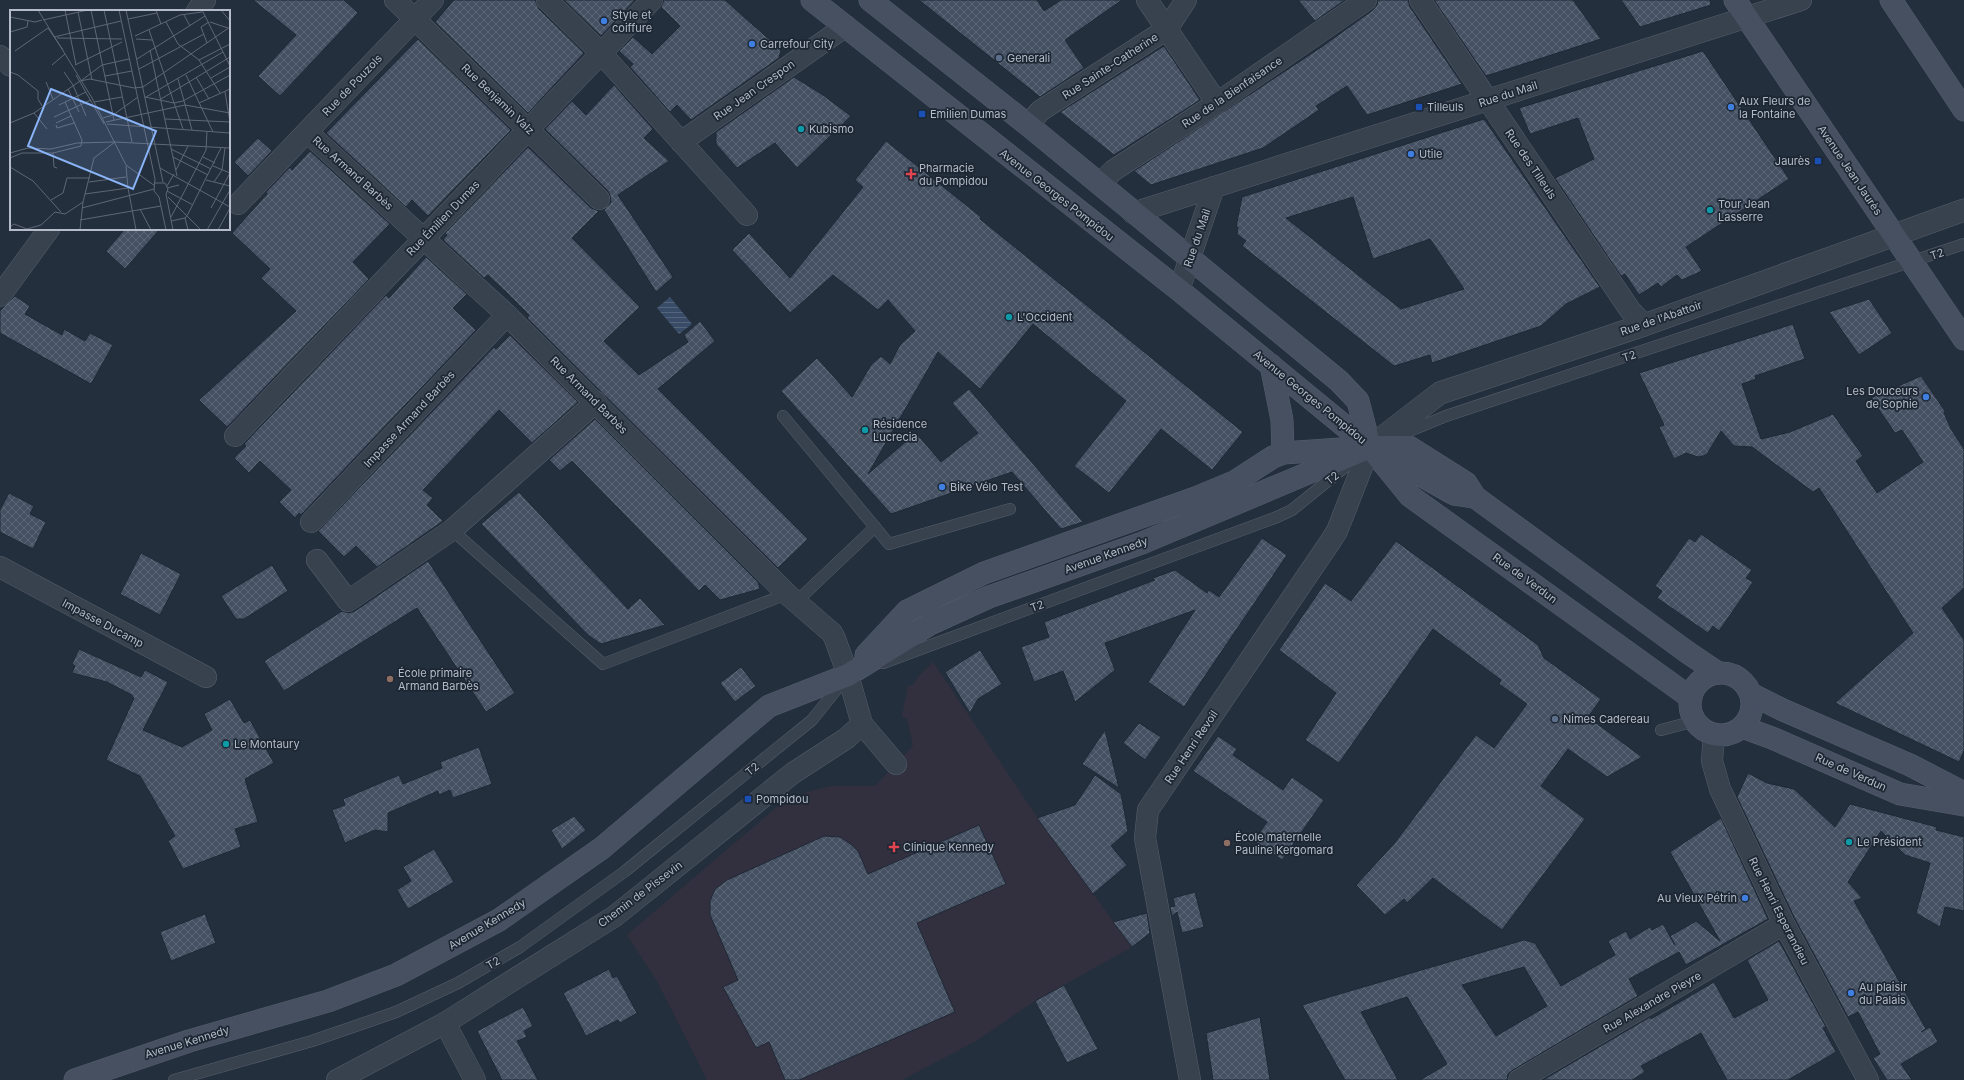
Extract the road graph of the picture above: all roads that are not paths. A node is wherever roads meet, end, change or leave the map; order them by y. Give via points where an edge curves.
1 (204, 0) edge
2 (395, 0) edge
3 (432, 0) edge
4 (547, 0) edge
5 (652, 0) edge
6 (812, 0) edge
7 (870, 0) edge
8 (1147, 0) edge
9 (1186, 0) edge
10 (1366, 0) edge
11 (1420, 0) edge
12 (1801, 0) edge
13 (1891, 0) edge
14 (1741, 9) edge
15 (198, 10) edge
16 (416, 18) junction
17 (846, 26) junction
18 (1167, 30) junction
19 (601, 54) junction
20 (0, 56) edge
21 (10, 65) edge
22 (1488, 100) junction
23 (1217, 103) junction
24 (1964, 110) edge
25 (1028, 125) junction
26 (529, 129) junction
27 (308, 132) junction
28 (681, 142) junction
29 (1099, 184) junction
30 (1214, 187) junction
31 (599, 199) dead end
32 (238, 204) dead end
33 (1964, 210) edge
34 (1133, 213) junction
35 (747, 215) dead end
36 (48, 230) edge
37 (1894, 235) junction
38 (424, 237) junction
39 (1964, 244) edge
40 (1190, 258) junction
41 (1912, 262) junction
42 (1179, 290) junction
43 (0, 296) edge
44 (507, 315) junction
45 (1644, 325) junction
46 (1964, 339) edge
47 (1271, 366) junction
48 (596, 402) junction
49 (783, 416) dead end
50 (235, 436) dead end
51 (1370, 447) junction
52 (1283, 453) junction
53 (1010, 509) dead end
54 (311, 522) dead end
55 (875, 527) junction
56 (452, 530) junction
57 (317, 560) dead end
58 (0, 567) edge
59 (792, 598) junction
60 (1718, 673) junction
61 (848, 675) junction
62 (206, 677) dead end
63 (1751, 694) junction
64 (1691, 698) junction
65 (1695, 721) junction
66 (862, 724) junction
67 (1742, 727) junction
68 (1661, 730) dead end
69 (1714, 734) junction
70 (896, 764) dead end
71 (1964, 793) edge
72 (1964, 805) edge
73 (1784, 924) junction
74 (445, 1023) junction
75 (75, 1080) edge
76 (174, 1080) edge
77 (337, 1080) edge
78 (475, 1080) edge
79 (1190, 1080) edge
80 (1519, 1080) edge
81 (1868, 1080) edge

1 - 15 street
2 - 16 street, Rue Benjamin Valz
3 - 16 street, Rue de Pouzols
4 - 19 street
5 - 19 street, Rue Émilien Dumas
6 - 17 main road, Avenue Georges Pompidou
7 - 25 main road, Avenue Georges Pompidou
8 - 18 street
9 - 18 street, Rue Sainte-Catherine
10 - 23 street, Rue de la Bienfaisance
11 - 22 street, Rue des Tilleuls
12 - 14 street, Rue du Mail
13 - 24 main road
14 - 22 street, Rue du Mail
14 - 37 main road, Avenue Jean Jaurès
16 - 26 street, Rue Benjamin Valz
16 - 27 street, Rue de Pouzols
17 - 28 street, Rue Jean Crespon
17 - 42 main road, Avenue Georges Pompidou
18 - 23 street
18 - 25 street, Rue Sainte-Catherine via 1040,111
19 - 26 street, Rue Émilien Dumas
19 - 28 street
20 - 21 street
22 - 30 street, Rue du Mail
22 - 45 street, Rue des Tilleuls via 1630,310
23 - 29 street, Rue de la Bienfaisance via 1114,170
25 - 29 main road, Avenue Georges Pompidou
26 - 31 street, Rue Benjamin Valz
26 - 38 street, Rue Émilien Dumas
27 - 32 street, Rue de Pouzols
27 - 38 street, Rue Armand Barbès
28 - 35 street
29 - 34 main road, Avenue Georges Pompidou
30 - 34 street, Rue du Mail
30 - 40 street, Rue du Mail
33 - 37 street, Rue de l'Abattoir
34 - 40 main road, Avenue Georges Pompidou
36 - 43 street
37 - 41 main road, Avenue Jean Jaurès
37 - 45 street, Rue de l'Abattoir
38 - 44 street, Rue Armand Barbès
38 - 50 street, Rue Émilien Dumas
39 - 41 lane, T2
40 - 42 street, Rue du Mail
40 - 51 main road, Avenue Georges Pompidou via 1339,381 1358,401
41 - 46 main road, Avenue Jean Jaurès
41 - 51 lane, T2 via 1446,416
42 - 47 main road, Avenue Georges Pompidou
44 - 48 street, Rue Armand Barbès
44 - 54 street, Impasse Armand Barbès
45 - 51 street, Rue de l'Abattoir via 1440,393
47 - 51 main road, Avenue Georges Pompidou
47 - 52 main road via 1282,420
48 - 56 street
48 - 59 street, Rue Armand Barbès
49 - 55 lane
51 - 52 main road
51 - 60 main road via 1454,494 1475,497
51 - 61 main road, Avenue Kennedy via 1142,543 989,597 930,624
51 - 61 lane, T2 via 1292,510 1277,517
51 - 64 main road, Rue de Verdun via 1410,496
51 - 79 street, Rue Henri Revoil via 1337,531 1148,810 1145,838
52 - 61 main road, Avenue Kennedy via 1236,481 984,573 907,611
53 - 55 lane via 889,544
55 - 59 lane
56 - 57 street via 348,601
56 - 59 lane via 603,664
58 - 62 street, Impasse Ducamp
59 - 61 street, Rue Armand Barbès via 832,633
60 - 63 main road via 1728,673 1737,677 1745,683
60 - 64 main road via 1701,680 1694,687
61 - 66 street
61 - 75 main road, Avenue Kennedy via 769,706 602,848 498,920 448,948 396,975 328,1001 189,1041
61 - 76 lane, T2 via 808,724 624,872 520,947 458,983 389,1014 312,1041
63 - 67 main road via 1752,710
63 - 71 main road via 1910,765
64 - 65 main road
65 - 68 lane
65 - 69 main road via 1706,732
66 - 70 street
66 - 74 street, Chemin de Pissevin via 847,738 793,773 615,916
67 - 69 main road via 1724,735
67 - 72 main road, Rue de Verdun via 1900,794
69 - 73 street, Rue Henri Esperandieu via 1712,761 1720,790
73 - 80 street, Rue Alexandre Pieyre
73 - 81 street, Rue Henri Esperandieu
74 - 77 street, Chemin de Pissevin
74 - 78 street

